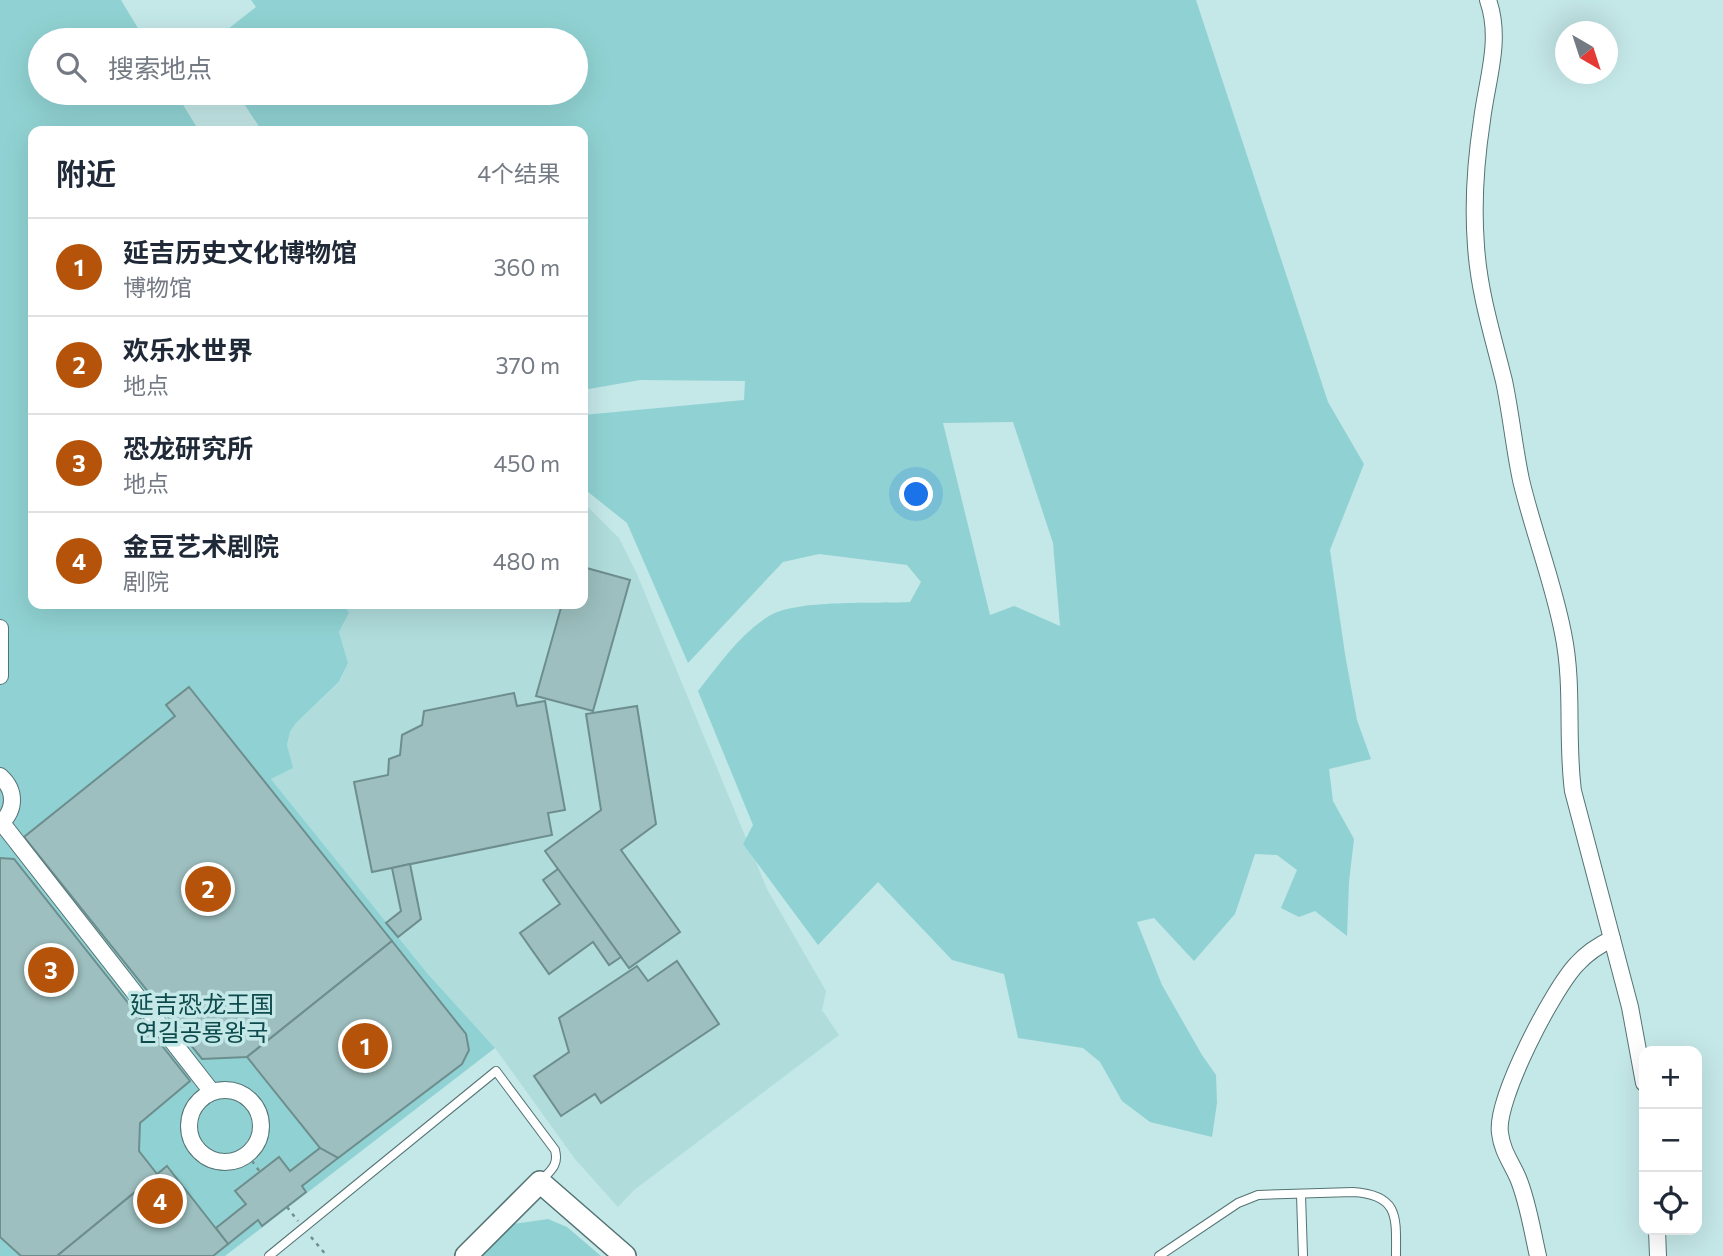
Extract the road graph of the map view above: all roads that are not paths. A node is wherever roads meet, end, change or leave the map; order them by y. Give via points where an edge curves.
1 (1488, 0) edge
2 (0, 628) edge
3 (0, 676) edge
4 (0, 776) edge
5 (1, 824) edge
6 (1612, 939) junction
7 (1639, 1046) edge
8 (212, 1092) junction
9 (540, 1182) junction
10 (1301, 1195) junction
11 (1657, 1235) edge
12 (268, 1256) edge
13 (467, 1256) edge
14 (625, 1256) edge
15 (1159, 1256) edge
16 (1303, 1256) edge
17 (1396, 1256) edge
18 (1538, 1256) edge
19 (1658, 1256) edge

1 - 6 street via 1494,17 1493,61 1477,168 1475,244 1521,478 1563,630 1571,686 1573,791
2 - 3 street
4 - 5 street via 12,795 9,815
5 - 8 street
6 - 7 street
6 - 18 street via 1593,949 1566,976 1533,1036 1501,1114 1502,1143 1523,1192
8 - 8 street via 194,1107 189,1119 193,1143 211,1159 236,1160 247,1154 259,1136 258,1114 253,1104 234,1091
9 - 12 lane via 555,1167 555,1150 496,1071
9 - 13 street
9 - 14 street
10 - 15 lane via 1258,1195 1238,1203
10 - 16 lane
10 - 17 lane via 1367,1193 1383,1201 1396,1217
11 - 19 street

